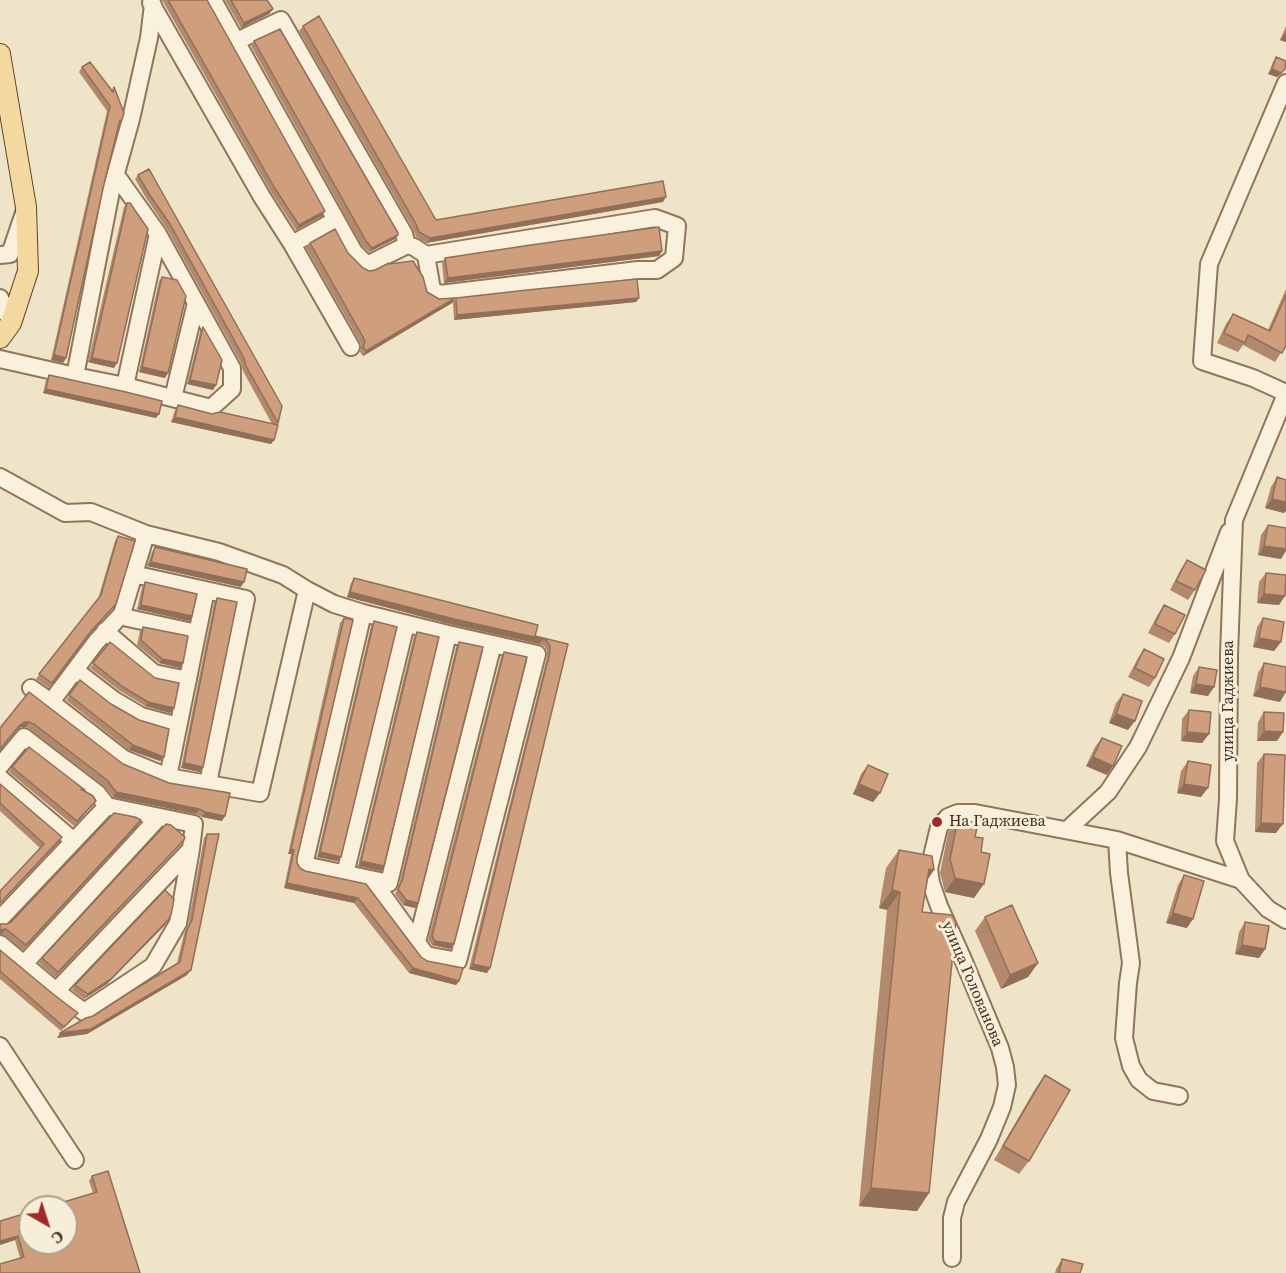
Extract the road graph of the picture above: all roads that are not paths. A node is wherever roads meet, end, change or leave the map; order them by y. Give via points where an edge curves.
1 (213, 0) edge
2 (151, 3) edge
3 (237, 41) junction
4 (0, 54) edge
5 (1286, 83) edge
6 (116, 175) junction
7 (26, 207) junction
8 (336, 220) junction
9 (158, 234) junction
10 (292, 244) junction
11 (407, 245) junction
12 (0, 255) edge
13 (426, 255) junction
14 (0, 298) edge
15 (196, 303) junction
16 (5, 331) edge
17 (351, 347) dead end
18 (0, 358) edge
19 (75, 376) junction
20 (124, 386) junction
21 (1286, 394) edge
22 (173, 398) junction
23 (0, 477) edge
24 (1234, 520) junction
25 (146, 534) junction
26 (134, 574) junction
27 (206, 590) junction
28 (307, 590) junction
29 (122, 614) junction
30 (363, 614) junction
31 (406, 624) junction
32 (105, 631) junction
33 (197, 633) junction
34 (448, 634) junction
35 (493, 644) junction
36 (75, 670) junction
37 (188, 680) junction
38 (31, 688) dead end
39 (51, 702) junction
40 (178, 726) junction
41 (0, 766) edge
42 (168, 777) junction
43 (0, 778) edge
44 (208, 783) junction
45 (107, 806) junction
46 (159, 817) junction
47 (1067, 830) junction
48 (1117, 840) junction
49 (74, 841) junction
50 (191, 849) junction
51 (345, 874) junction
52 (372, 880) junction
53 (1241, 880) junction
54 (0, 919) edge
55 (1286, 920) edge
56 (417, 942) junction
57 (0, 944) edge
58 (24, 964) junction
59 (56, 991) junction
60 (0, 1046) edge
61 (1179, 1096) dead end
62 (75, 1160) dead end
63 (952, 1258) dead end

1 - 3 street
2 - 6 street via 149,38
2 - 10 street
3 - 8 street
3 - 11 street via 281,20
4 - 7 main road
5 - 21 street via 1209,264 1202,361
6 - 9 street
6 - 19 street
7 - 12 street via 10,254
7 - 16 main road via 28,271
8 - 10 street
8 - 11 street via 354,252 367,265
9 - 15 street
9 - 20 street
10 - 17 street
11 - 13 street
13 - 13 street via 432,290 440,294 657,270 674,258 676,226 655,218
14 - 16 street
15 - 22 street
15 - 22 street via 232,368 232,389 211,408
18 - 19 street
19 - 20 street
20 - 22 street
21 - 24 street, улица Гаджиева
23 - 25 street via 66,513 91,512
24 - 47 street, улица Гаджиева via 1181,657 1138,747 1108,792
24 - 53 street, улица Гаджиева via 1225,841
25 - 26 street
25 - 28 street via 219,552 283,575
26 - 27 street
26 - 29 street
27 - 33 street
27 - 44 street via 246,599
28 - 30 street
28 - 44 street via 260,793
29 - 32 street
29 - 33 street
30 - 31 street
30 - 51 street via 304,865
31 - 34 street
31 - 51 street
32 - 36 street
32 - 37 street via 154,673
33 - 37 street
34 - 35 street
34 - 52 street via 389,884
35 - 56 street
35 - 56 street via 537,654 458,961 426,955
36 - 39 street
36 - 40 street via 141,716
37 - 40 street
38 - 39 street
39 - 42 street via 124,759
40 - 42 street
41 - 45 street via 24,737 97,793
42 - 44 street
43 - 49 street
45 - 46 street
45 - 49 street
46 - 50 street via 194,824
46 - 58 street
47 - 48 street, улица Голованова
47 - 63 street, улица Голованова via 975,813 958,813 939,827 929,869 931,883 1000,1048 1007,1085 989,1139 956,1202
48 - 53 street, улица Голованова
48 - 61 street via 1131,963 1125,1038 1131,1065 1139,1080 1153,1091
49 - 54 street
50 - 59 street
50 - 59 street via 178,923 153,966 84,1012
51 - 52 street
52 - 56 street
53 - 55 street, улица Голованова via 1268,909
57 - 58 street
58 - 59 street
60 - 62 street

